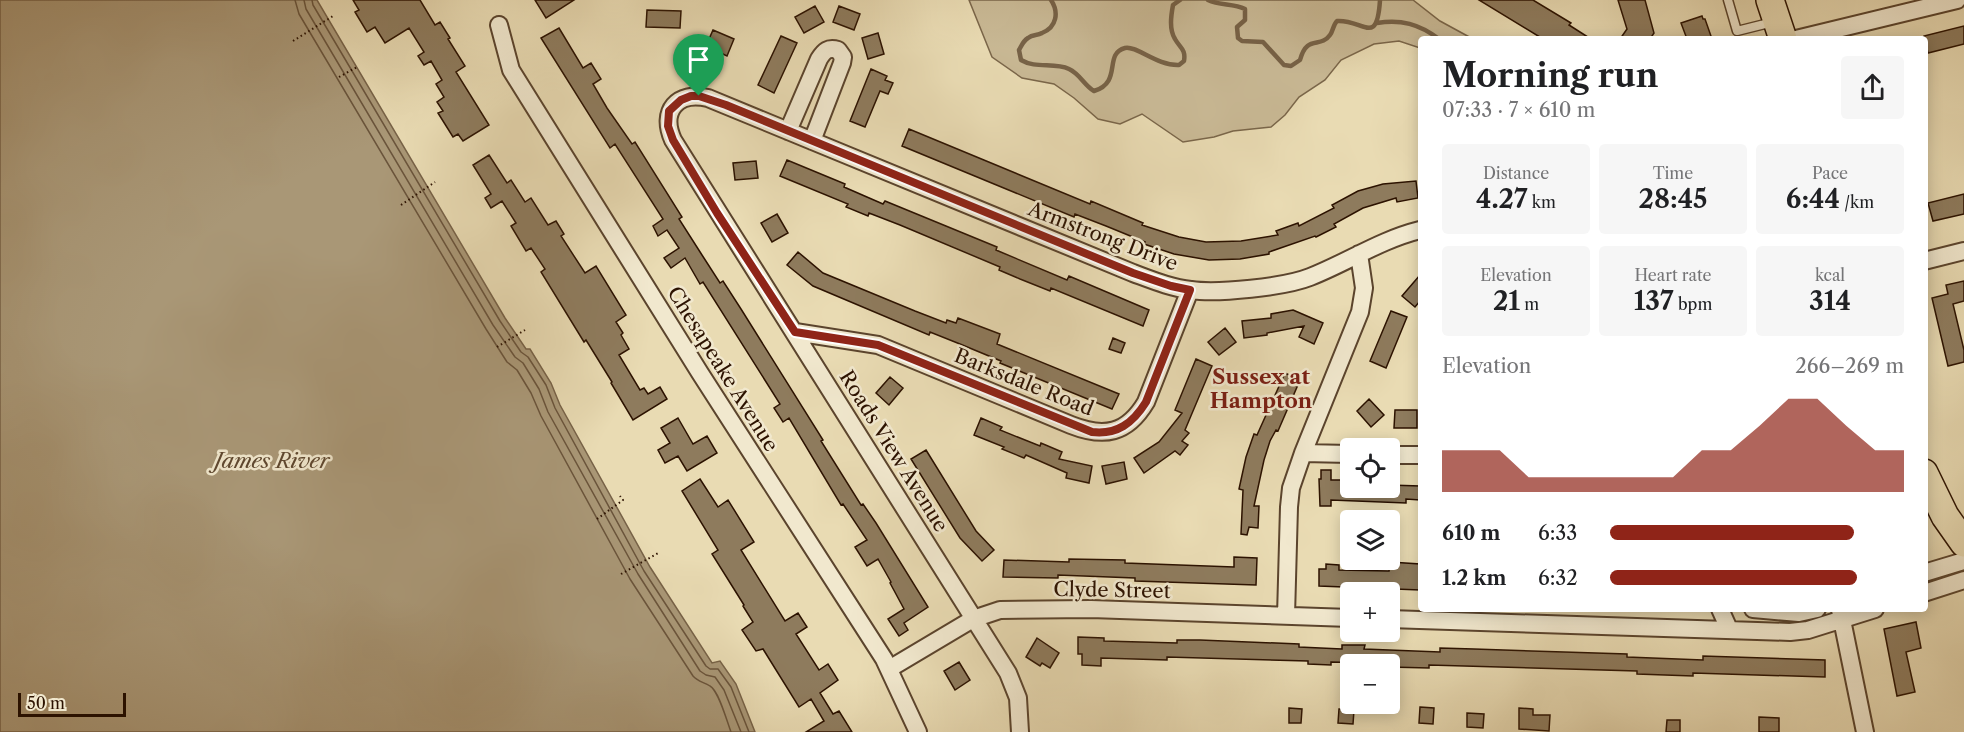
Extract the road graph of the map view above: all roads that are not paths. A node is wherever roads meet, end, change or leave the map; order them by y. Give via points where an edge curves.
1 (1728, 0) edge
2 (1957, 0) edge
3 (499, 25) dead end
4 (1781, 25) edge
5 (788, 131) junction
6 (673, 140) joint
7 (812, 141) junction
8 (1418, 231) edge
9 (1964, 251) edge
10 (1359, 254) junction
11 (1928, 260) edge
12 (1190, 290) junction
13 (795, 332) junction
14 (1303, 453) junction
15 (1340, 454) edge
16 (1400, 455) edge
17 (1418, 455) edge
18 (1928, 481) edge
19 (1964, 543) edge
20 (1964, 561) edge
21 (1928, 572) edge
22 (1964, 580) edge
23 (1928, 592) edge
24 (1721, 612) edge
25 (1788, 612) edge
26 (1804, 612) edge
27 (1841, 614) edge
28 (1286, 616) junction
29 (1340, 618) edge
30 (973, 619) junction
31 (1400, 619) edge
32 (1729, 629) junction
33 (888, 669) junction
34 (918, 732) edge
35 (1020, 732) edge
36 (1865, 732) edge

1 - 4 lane via 1737,31
2 - 4 street
3 - 33 street, Chesapeake Avenue via 511,70
5 - 6 street, Armstrong Drive via 708,98 691,96 669,111 668,126
5 - 7 street, Armstrong Drive
5 - 7 street via 819,59 828,49 838,50 842,63
6 - 13 street, Roads View Avenue
7 - 12 street, Armstrong Drive via 1133,273
8 - 10 street, Armstrong Drive
9 - 11 street
10 - 12 street, Armstrong Drive via 1286,284
10 - 14 street via 1364,288 1360,312
12 - 13 street, Barksdale Road via 1146,402 1121,428 1101,433 1071,425 878,345
13 - 30 street, Roads View Avenue
14 - 15 street
14 - 28 street via 1288,507
16 - 17 street
18 - 19 main road
20 - 21 street
22 - 23 street
24 - 32 street
25 - 26 street
27 - 32 street via 1799,631
27 - 36 street
28 - 29 street, Clyde Street
28 - 30 street, Clyde Street via 1008,609
30 - 33 street, Clyde Street
30 - 35 street, Roads View Avenue via 1015,686
31 - 32 street
33 - 34 street, Chesapeake Avenue

